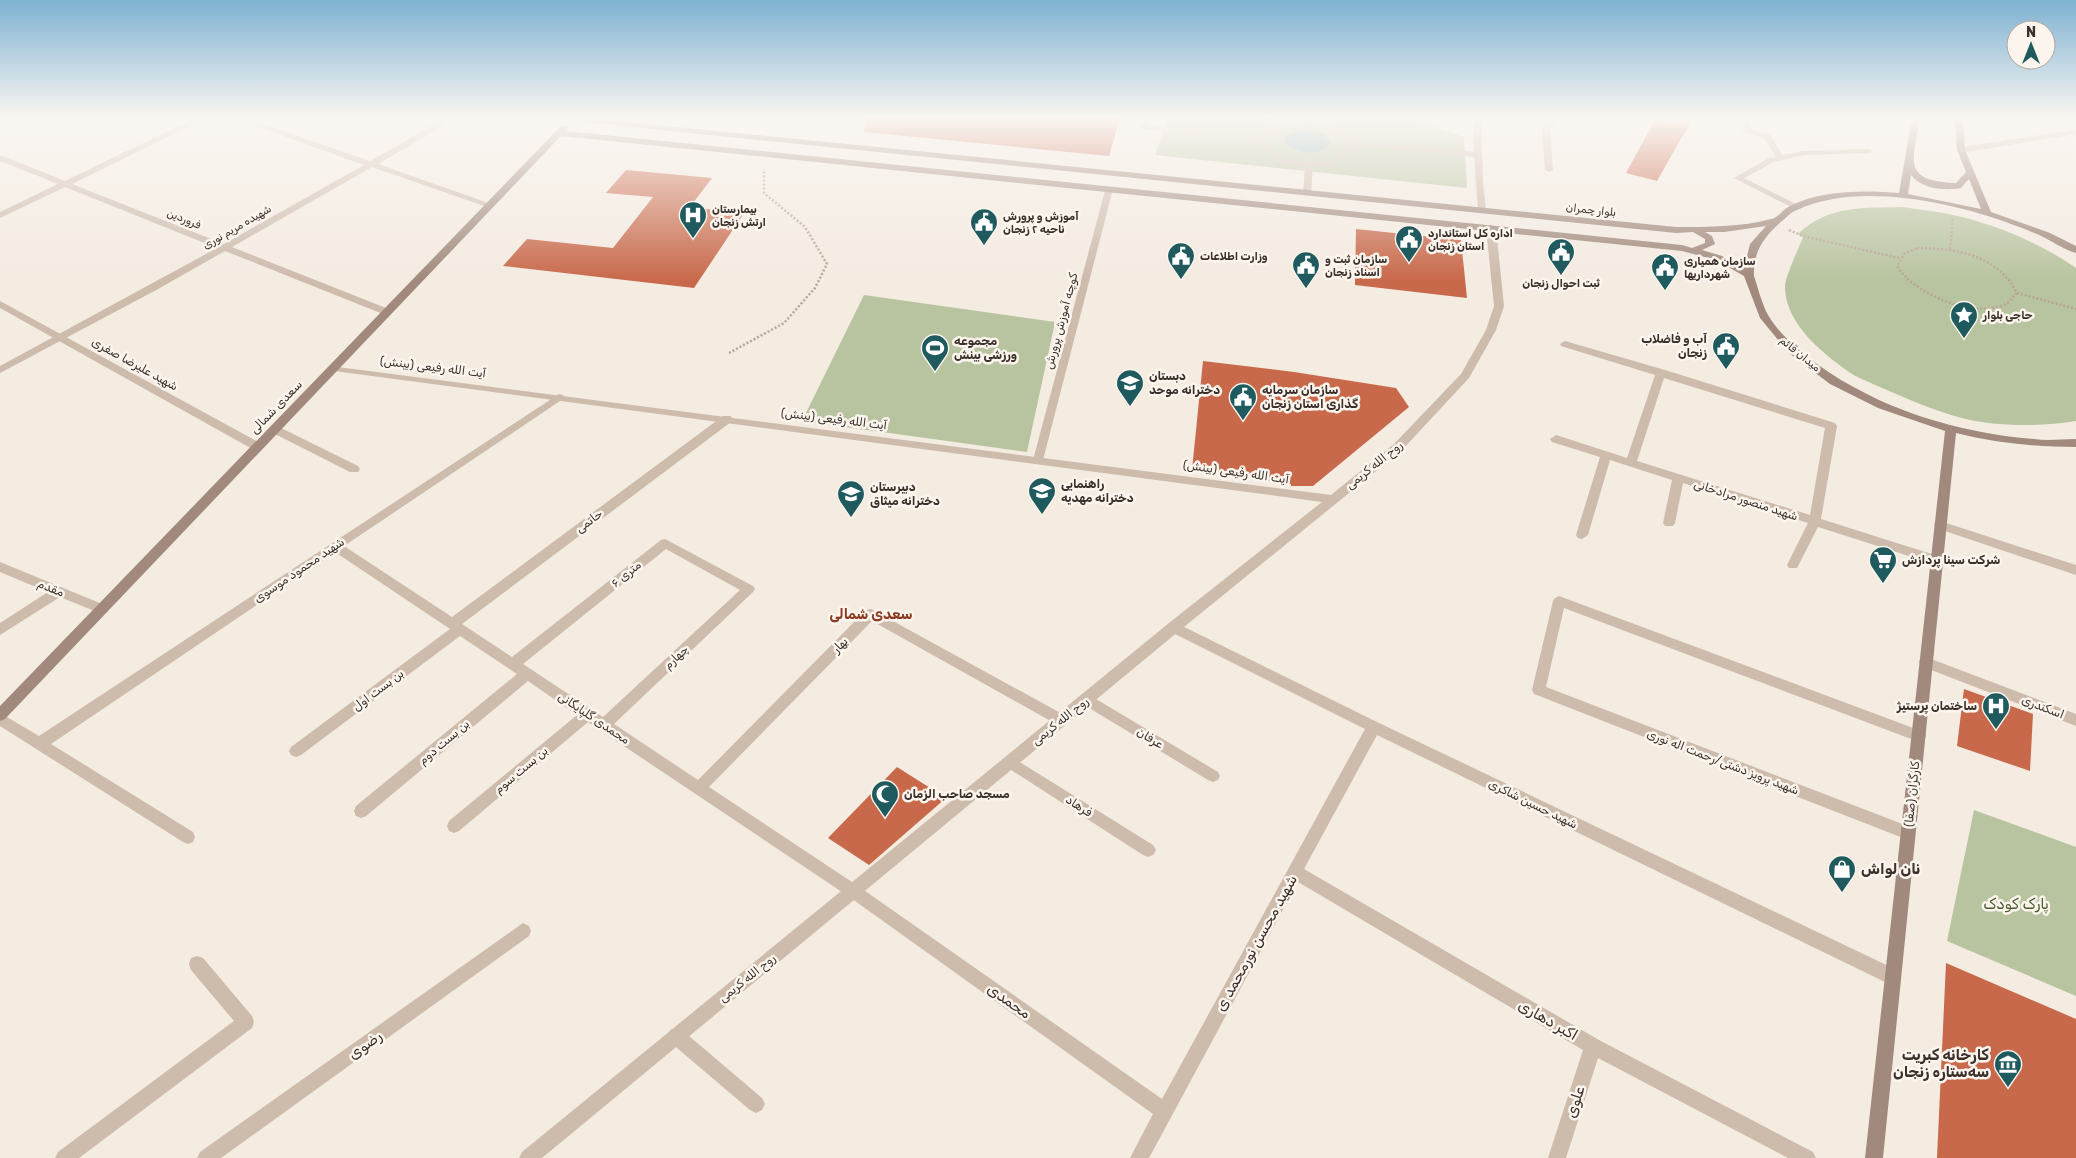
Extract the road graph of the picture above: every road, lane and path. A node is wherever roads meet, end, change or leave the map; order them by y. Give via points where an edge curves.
1 (35, 172) edge
2 (90, 172) edge
3 (356, 172) edge
4 (394, 172) edge
5 (522, 172) edge
6 (764, 172) edge
7 (942, 172) edge
8 (1104, 172) edge
9 (1308, 172) edge
10 (1479, 172) edge
11 (1749, 172) edge
12 (1906, 172) edge
13 (1914, 172) edge
14 (1970, 172) joint
15 (1114, 173) junction
16 (65, 184) junction
17 (1109, 189) junction
18 (1307, 193) junction
19 (1903, 195) junction
20 (1955, 204) junction
21 (490, 205) junction
22 (1795, 207) junction
23 (1482, 210) junction
24 (1987, 212) junction
25 (0, 215) edge
26 (1772, 222) junction
27 (1491, 228) junction
28 (1695, 230) junction
29 (224, 247) junction
30 (2074, 247) edge
31 (1950, 249) junction
32 (1692, 251) junction
33 (1899, 258) junction
34 (1749, 275) junction
35 (2017, 293) junction
36 (0, 304) edge
37 (2076, 309) edge
38 (387, 312) junction
39 (58, 337) junction
40 (1565, 344) dead end
41 (729, 353) dead end
42 (334, 368) junction
43 (0, 370) edge
44 (1661, 372) junction
45 (559, 397) junction
46 (727, 419) junction
47 (275, 428) junction
48 (1951, 430) junction
49 (1556, 439) dead end
50 (2076, 443) edge
51 (258, 447) junction
52 (1606, 455) junction
53 (1038, 460) junction
54 (1631, 463) junction
55 (354, 469) dead end
56 (1678, 478) junction
57 (1332, 499) junction
58 (1815, 521) junction
59 (1669, 523) dead end
60 (1940, 525) junction
61 (1582, 535) dead end
62 (335, 546) junction
63 (1937, 560) junction
64 (1793, 565) dead end
65 (0, 567) edge
66 (2076, 570) edge
67 (749, 589) joint
68 (59, 591) junction
69 (102, 609) junction
70 (456, 626) junction
71 (1174, 627) junction
72 (0, 630) edge
73 (1926, 662) junction
74 (513, 664) junction
75 (527, 674) junction
76 (1086, 699) junction
77 (588, 714) junction
78 (0, 717) edge
79 (1061, 720) junction
80 (2076, 720) edge
81 (604, 725) junction
82 (1374, 727) junction
83 (1919, 736) junction
84 (39, 744) junction
85 (296, 752) dead end
86 (1010, 762) junction
87 (1213, 776) dead end
88 (699, 788) junction
89 (361, 811) dead end
90 (454, 826) dead end
91 (1908, 833) junction
92 (188, 837) dead end
93 (1148, 850) dead end
94 (1295, 872) junction
95 (853, 891) junction
96 (523, 931) dead end
97 (197, 964) dead end
98 (1893, 977) junction
99 (676, 1036) junction
100 (1593, 1046) junction
101 (756, 1104) dead end
102 (1164, 1111) junction
103 (64, 1158) edge
104 (206, 1158) edge
105 (528, 1158) edge
106 (1139, 1158) edge
107 (1557, 1158) edge
108 (1807, 1158) edge
109 (1874, 1158) edge

1 - 16 street, فروردین
2 - 16 street
3 - 29 street, شهیده مریم نوری
4 - 21 street
5 - 21 main road, سعدی شمالی
6 - 41 path via 764,193 805,227 827,264 815,288 784,323
7 - 17 main road
8 - 15 main road, بلوار چمران
9 - 18 lane
10 - 23 lane
11 - 22 lane via 1738,178
12 - 19 main road
13 - 14 main road via 1923,181 1958,186
14 - 24 main road
15 - 17 main road
15 - 18 main road, بلوار چمران
16 - 25 street
16 - 29 street, فروردین
17 - 27 main road
17 - 53 lane, کوچه آموزش پرورش
18 - 23 main road, بلوار چمران
19 - 20 main road, میدان قائم
19 - 22 main road, میدان قائم via 1830,196
20 - 24 main road, میدان قائم
20 - 31 path
21 - 38 main road, سعدی شمالی
22 - 26 main road, میدان قائم
23 - 28 main road, بلوار چمران
24 - 30 main road, میدان قائم
26 - 28 main road, بلوار چمران
26 - 33 path via 1803,236
26 - 34 main road, میدان قائم via 1754,246
27 - 32 main road
27 - 57 street, روح الله کریمی via 1499,306 1491,330 1465,376 1398,447
28 - 32 main road via 1709,238 1710,244
29 - 38 street, فروردین
29 - 39 street, شهیده مریم نوری
31 - 33 path via 1918,248
31 - 35 path via 1989,262 2014,283
32 - 34 main road via 1718,258
33 - 35 path via 1897,266 1902,275 1944,301 1984,308 2001,306 2012,301
34 - 48 main road, میدان قائم via 1759,309 1777,336 1807,363 1848,389 1896,412
35 - 37 path
36 - 39 street, شهید علیرضا صفری
38 - 42 main road, سعدی شمالی
39 - 43 street, شهیده مریم نوری
39 - 51 street, شهید علیرضا صفری
40 - 44 street
42 - 45 street, آیت الله رفیعی (بینش)
42 - 47 main road, سعدی شمالی
44 - 54 street
44 - 58 street via 1831,426
45 - 46 street, آیت الله رفیعی (بینش)
45 - 62 street, شهید محمود موسوی
46 - 53 street, آیت الله رفیعی (بینش)
46 - 70 street, حاتمی
47 - 51 main road, سعدی شمالی
47 - 55 street
48 - 50 main road, میدان قائم via 2006,441 2058,445
48 - 60 main road, کارگران (صفا)
49 - 52 street, شهید منصور مرادخانی
51 - 69 main road, سعدی شمالی
52 - 54 street, شهید منصور مرادخانی
52 - 61 street
53 - 57 street, آیت الله رفیعی (بینش)
54 - 56 street, شهید منصور مرادخانی
56 - 58 street, شهید منصور مرادخانی
56 - 59 street
57 - 71 street, روح الله کریمی
58 - 63 street, شهید منصور مرادخانی
58 - 64 street
60 - 63 main road, کارگران (صفا)
60 - 66 street
62 - 70 street, محمدی گلپایگانی
62 - 84 street, شهید محمود موسوی
63 - 73 main road, کارگران (صفا)
65 - 68 street, مقدم
67 - 74 street, ۶ متری via 665,543
67 - 81 street, چهارم
68 - 69 street, مقدم
68 - 72 street
69 - 78 main road, سعدی شمالی
70 - 74 street, محمدی گلپایگانی
70 - 85 street, بن بست اول
71 - 76 street, روح الله کریمی
71 - 82 street, شهید حسین شاکری
73 - 80 street, اسکندری
73 - 83 main road, کارگران (صفا)
74 - 75 street, محمدی گلپایگانی
75 - 77 street, محمدی گلپایگانی
75 - 89 street, بن بست دوم
76 - 79 street, روح الله کریمی
76 - 87 street, عرفان
77 - 81 street, محمدی گلپایگانی
77 - 90 street, بن بست سوم
78 - 84 street
79 - 86 street, روح الله کریمی
79 - 88 street, بهار via 871,614
81 - 88 street, محمدی گلپایگانی
82 - 94 street, شهید محسن نورمحمد ی
82 - 98 street, شهید حسین شاکری
83 - 91 main road, کارگران (صفا)
83 - 91 street, شهید پرویز دشتی/رحمت اله نوری via 1559,601 1539,690
84 - 92 street
86 - 93 street, فرهاد
86 - 95 street, روح الله کریمی
88 - 95 street, محمدی گلپایگانی
91 - 98 main road, کارگران (صفا)
94 - 100 street, اکبر دهاری
94 - 102 street, شهید محسن نورمحمد ی
95 - 99 street, روح الله کریمی
95 - 102 street, محمدی
96 - 104 street, رضوی
97 - 103 street via 246,1022
98 - 109 main road, کارگران (صفا)
99 - 101 street
99 - 105 street, روح الله کریمی
100 - 107 street, علوی
100 - 108 street, اکبر دهاری
102 - 106 street, شهید محسن نورمحمد ی

